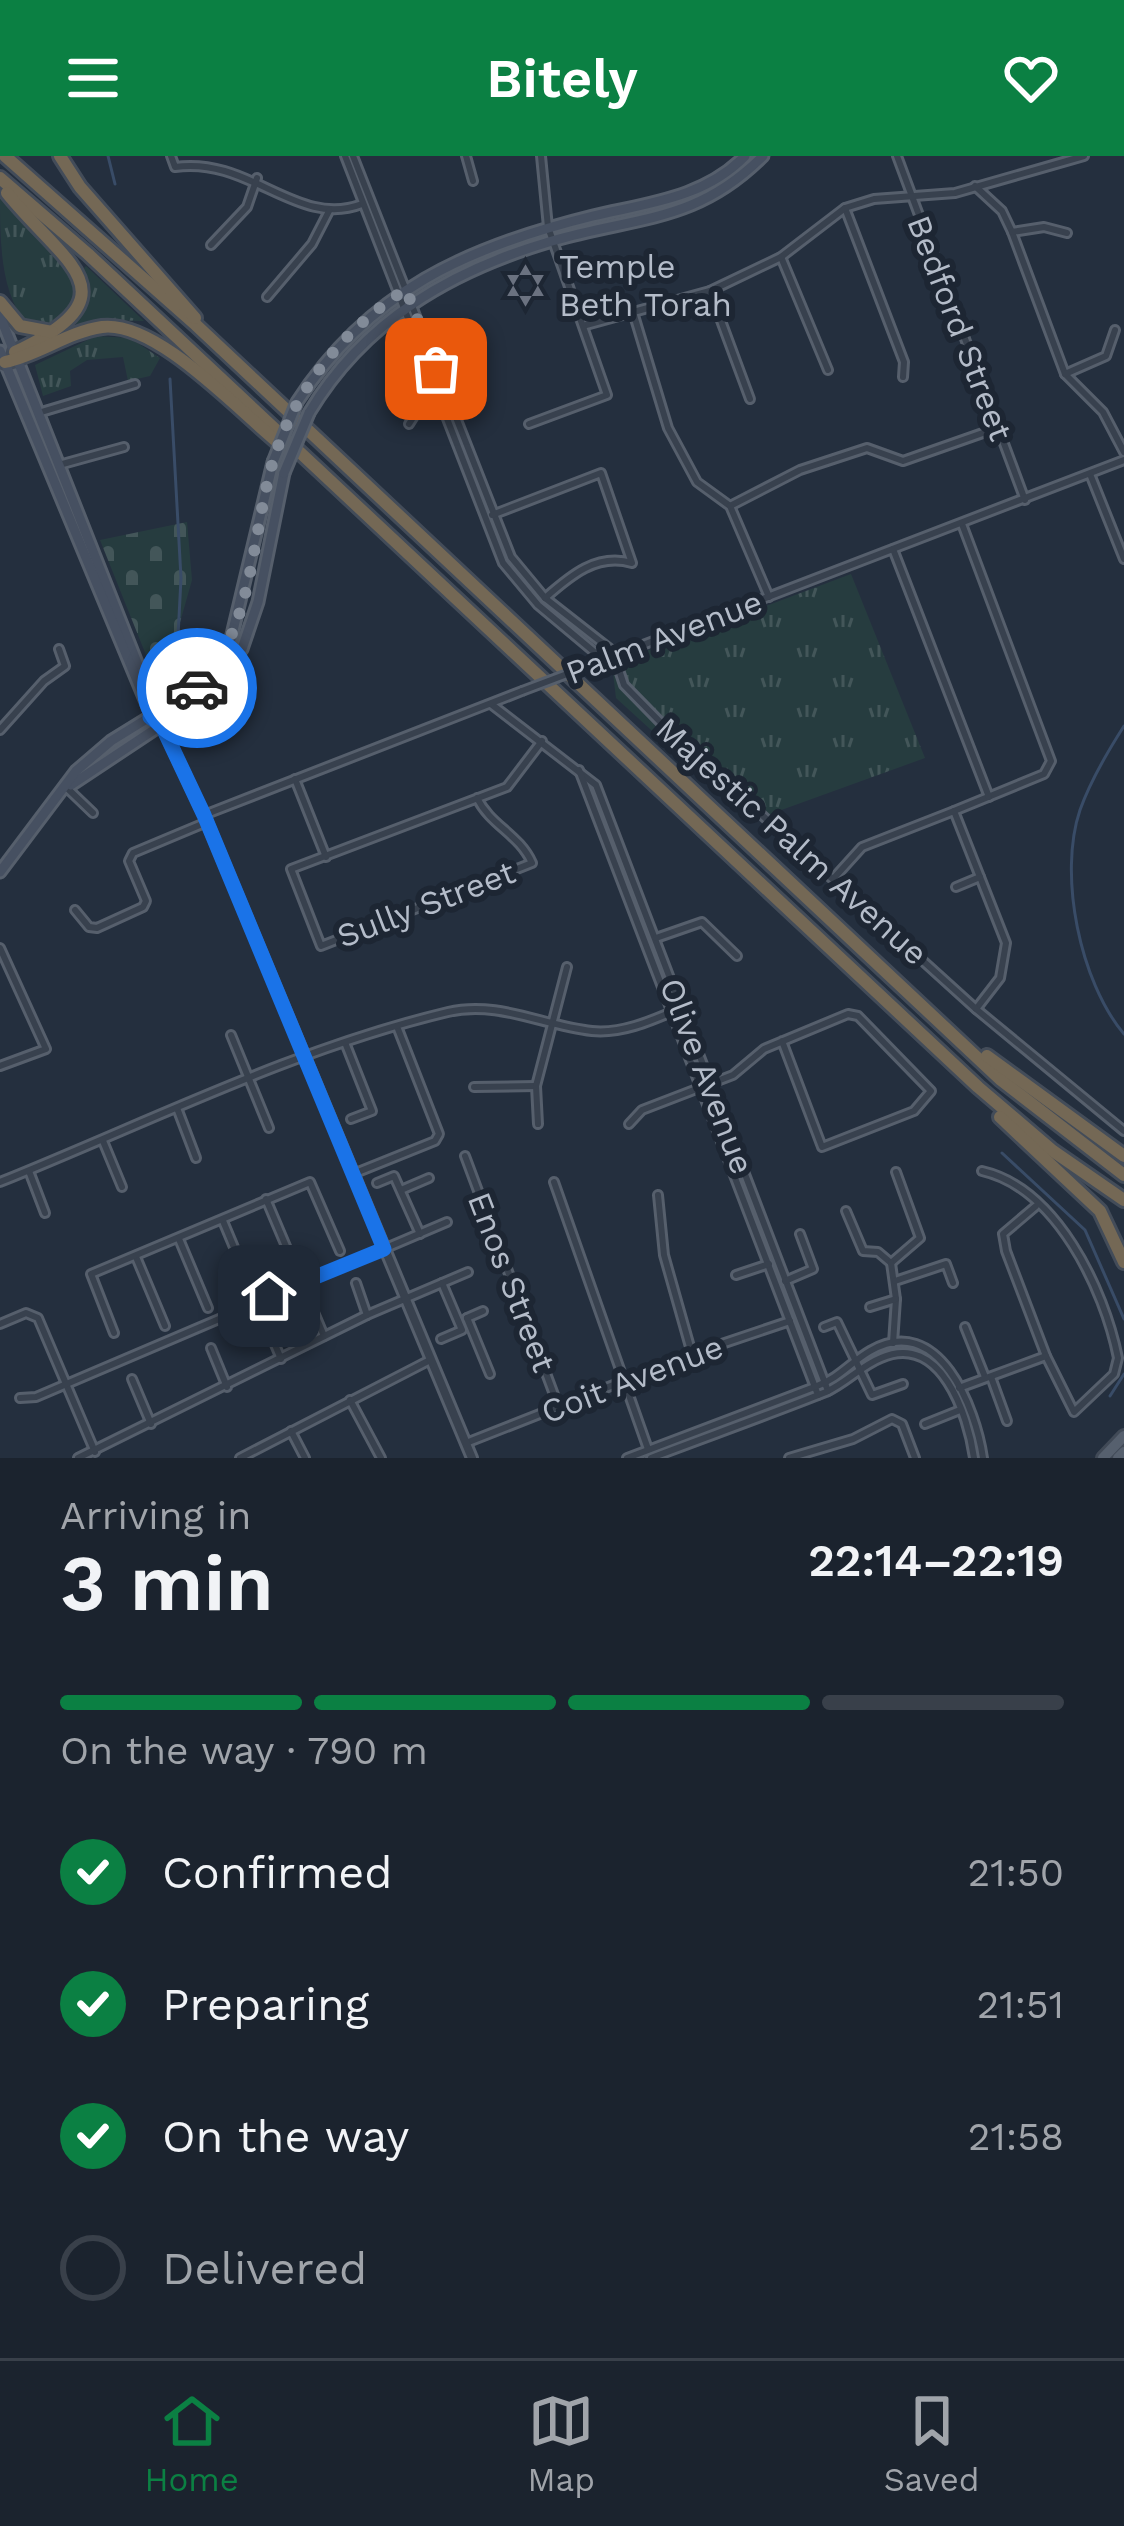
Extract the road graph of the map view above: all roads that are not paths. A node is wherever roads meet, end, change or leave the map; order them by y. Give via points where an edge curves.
1 (5, 156) edge
2 (60, 156) edge
3 (171, 156) edge
4 (349, 156) edge
5 (466, 156) edge
6 (542, 156) edge
7 (745, 156) edge
8 (763, 156) edge
9 (897, 156) edge
10 (1084, 156) edge
11 (257, 178) junction
12 (0, 180) edge
13 (473, 181) dead end
14 (975, 186) junction
15 (910, 196) junction
16 (366, 202) junction
17 (845, 208) junction
18 (329, 211) junction
19 (548, 227) junction
20 (1012, 232) junction
21 (1067, 233) dead end
22 (553, 241) junction
23 (211, 245) dead end
24 (781, 257) junction
25 (710, 291) junction
26 (401, 292) junction
27 (267, 297) dead end
28 (0, 302) edge
29 (407, 306) junction
30 (632, 312) junction
31 (0, 316) edge
32 (196, 325) junction
33 (586, 325) junction
34 (64, 328) junction
35 (1115, 330) dead end
36 (7, 358) edge
37 (828, 370) dead end
38 (1065, 374) junction
39 (903, 377) dead end
40 (135, 384) dead end
41 (750, 400) dead end
42 (444, 403) junction
43 (38, 413) junction
44 (410, 424) dead end
45 (529, 424) dead end
46 (997, 428) junction
47 (124, 447) dead end
48 (1124, 456) edge
49 (310, 461) junction
50 (59, 465) junction
51 (1090, 474) junction
52 (1025, 500) junction
53 (730, 506) junction
54 (487, 517) junction
55 (962, 524) junction
56 (893, 549) junction
57 (1124, 559) edge
58 (769, 597) junction
59 (545, 598) junction
60 (538, 605) junction
61 (59, 649) dead end
62 (617, 660) junction
63 (605, 661) junction
64 (491, 704) junction
65 (155, 714) junction
66 (162, 726) junction
67 (0, 730) edge
68 (542, 741) junction
69 (295, 779) junction
70 (67, 788) junction
71 (989, 797) junction
72 (477, 798) junction
73 (954, 811) junction
74 (92, 813) dead end
75 (206, 819) junction
76 (326, 857) junction
77 (0, 872) edge
78 (980, 877) junction
79 (833, 878) junction
80 (956, 886) dead end
81 (76, 910) dead end
82 (650, 940) junction
83 (0, 947) edge
84 (737, 956) dead end
85 (567, 967) dead end
86 (907, 991) junction
87 (976, 1009) junction
88 (677, 1010) junction
89 (551, 1022) junction
90 (398, 1029) junction
91 (231, 1035) dead end
92 (782, 1041) junction
93 (346, 1046) junction
94 (306, 1058) junction
95 (947, 1058) junction
96 (0, 1066) edge
97 (250, 1078) junction
98 (536, 1086) junction
99 (474, 1087) dead end
100 (707, 1087) junction
101 (177, 1108) junction
102 (351, 1119) dead end
103 (538, 1124) dead end
104 (629, 1124) dead end
105 (269, 1128) dead end
106 (1124, 1131) edge
107 (102, 1140) junction
108 (465, 1156) dead end
109 (1124, 1156) edge
110 (196, 1158) dead end
111 (29, 1170) junction
112 (982, 1171) dead end
113 (896, 1172) dead end
114 (353, 1174) junction
115 (1124, 1175) edge
116 (428, 1178) dead end
117 (0, 1181) edge
118 (554, 1182) dead end
119 (377, 1183) dead end
120 (122, 1187) dead end
121 (401, 1190) junction
122 (658, 1196) dead end
123 (266, 1199) junction
124 (1124, 1200) edge
125 (1036, 1206) junction
126 (846, 1211) dead end
127 (45, 1213) dead end
128 (223, 1221) junction
129 (447, 1222) dead end
130 (419, 1234) junction
131 (800, 1234) dead end
132 (178, 1239) junction
133 (384, 1249) junction
134 (340, 1251) dead end
135 (136, 1257) junction
136 (1124, 1262) edge
137 (891, 1263) junction
138 (769, 1264) junction
139 (468, 1272) dead end
140 (736, 1275) dead end
141 (895, 1281) junction
142 (302, 1282) junction
143 (780, 1282) junction
144 (953, 1282) dead end
145 (356, 1283) dead end
146 (442, 1283) junction
147 (251, 1288) dead end
148 (896, 1298) junction
149 (405, 1299) junction
150 (871, 1307) dead end
151 (208, 1308) dead end
152 (483, 1311) dead end
153 (367, 1315) junction
154 (467, 1318) junction
155 (795, 1320) junction
156 (458, 1322) junction
157 (0, 1324) edge
158 (165, 1326) dead end
159 (824, 1327) dead end
160 (965, 1327) dead end
161 (268, 1328) dead end
162 (114, 1334) dead end
163 (325, 1336) junction
164 (441, 1340) dead end
165 (892, 1344) junction
166 (211, 1348) dead end
167 (692, 1354) junction
168 (892, 1354) junction
169 (1046, 1356) junction
170 (281, 1359) junction
171 (430, 1360) junction
172 (858, 1368) junction
173 (490, 1373) dead end
174 (988, 1377) junction
175 (132, 1378) dead end
176 (625, 1382) junction
177 (66, 1384) junction
178 (903, 1384) dead end
179 (226, 1387) junction
180 (826, 1387) junction
181 (958, 1389) junction
182 (817, 1391) junction
183 (20, 1399) dead end
184 (350, 1400) junction
185 (559, 1408) junction
186 (965, 1408) junction
187 (1007, 1421) dead end
188 (151, 1424) junction
189 (925, 1424) dead end
190 (291, 1431) junction
191 (1124, 1436) edge
192 (466, 1443) junction
193 (95, 1452) junction
194 (650, 1455) edge
195 (78, 1458) edge
196 (240, 1458) edge
197 (305, 1458) edge
198 (381, 1458) edge
199 (472, 1458) edge
200 (627, 1458) edge
201 (789, 1458) edge
202 (915, 1458) edge
203 (974, 1458) edge
204 (983, 1458) edge
205 (1103, 1458) edge

1 - 32 highway
2 - 32 highway
3 - 11 street via 176,167 229,162
4 - 16 street
5 - 13 street
6 - 19 street
7 - 19 main road via 693,193
8 - 22 main road via 730,189 698,206
9 - 15 street, Bedford Street
10 - 14 street
11 - 18 street
11 - 23 street via 247,207
12 - 34 highway via 79,274 82,298
12 - 49 highway
14 - 15 street
14 - 20 street
15 - 17 street
15 - 46 street, Bedford Street
16 - 18 street
16 - 26 street
17 - 24 street
17 - 39 street
18 - 27 street
19 - 22 street
19 - 26 main road
20 - 21 street
20 - 38 street
22 - 29 main road
22 - 33 street
24 - 25 street
24 - 37 street
25 - 30 street
25 - 41 street
26 - 29 street
26 - 65 main road, bridge via 364,317 297,402 273,462 230,644 200,686
28 - 34 highway via 28,330
29 - 42 street
29 - 66 main road, bridge via 371,331 309,413 284,473 242,649 205,696
30 - 33 street
30 - 53 street via 668,428 697,482
31 - 36 main road
32 - 86 highway
33 - 45 street via 607,395
34 - 36 highway
35 - 38 street via 1106,356
36 - 43 main road
36 - 49 highway via 88,331 127,329
36 - 65 main road
38 - 48 street via 1103,412
40 - 43 street
42 - 44 street via 416,413
42 - 54 street
43 - 50 main road
46 - 52 street, Bedford Street
46 - 53 street via 903,460 867,448
47 - 50 street
48 - 51 street, Palm Avenue
49 - 95 highway
50 - 65 main road
51 - 52 street, Palm Avenue
51 - 57 street
52 - 55 street, Palm Avenue
53 - 58 street
54 - 59 street
54 - 59 street via 601,473 632,562 613,557 584,568
54 - 60 street via 503,562
55 - 56 street, Palm Avenue
55 - 71 street via 1050,754 1045,774
56 - 58 street, Palm Avenue
56 - 71 street
58 - 62 street, Palm Avenue
59 - 60 street
59 - 62 street
60 - 63 street
61 - 67 street via 65,666
62 - 63 street, Palm Avenue
62 - 79 street, Majestic Palm Avenue via 624,685 668,730
63 - 64 street, Palm Avenue, bridge
64 - 68 street, Olive Avenue
64 - 69 street, Palm Avenue
65 - 66 main road
65 - 70 main road via 96,752
66 - 70 main road
66 - 75 street
68 - 72 street via 506,787
68 - 82 street, Olive Avenue via 578,767
69 - 75 street, Palm Avenue
69 - 76 street
70 - 74 street
70 - 77 main road
71 - 73 street
72 - 76 street
72 - 76 street, Sully Street via 488,819 523,843 532,863 321,946 291,869
73 - 78 street
73 - 79 street via 862,847
75 - 81 street, Palm Avenue via 133,853 143,907 97,928
75 - 94 street
78 - 80 street
78 - 87 street via 1006,956 1000,979
79 - 87 street, Majestic Palm Avenue
82 - 84 street via 702,922
82 - 88 street, Olive Avenue
83 - 96 street via 46,1049
85 - 89 street
86 - 109 highway
86 - 115 highway via 1032,1108
87 - 106 street, Majestic Palm Avenue
88 - 89 street via 618,1030
88 - 100 street, Olive Avenue
89 - 90 street via 479,1006
89 - 98 street
90 - 93 street
90 - 114 street via 439,1134
91 - 97 street
92 - 92 street via 822,1147 914,1111 931,1091 858,1016
92 - 100 street
93 - 94 street
93 - 102 street via 372,1111
94 - 97 street
94 - 114 street
95 - 124 highway via 1031,1134
95 - 136 highway via 1100,1211
97 - 101 street
97 - 105 street
98 - 99 street
98 - 103 street
100 - 104 street via 642,1110
100 - 138 street, Olive Avenue
100 - 143 street, Olive Avenue
101 - 107 street
101 - 110 street
107 - 111 street
107 - 120 street
108 - 185 street, Enos Street
111 - 117 street
111 - 127 street
112 - 125 street via 1004,1176
113 - 137 street via 920,1238
114 - 133 street
116 - 121 street
118 - 176 street
119 - 121 street via 394,1176
121 - 130 street
122 - 167 street via 664,1256
123 - 128 street
123 - 134 street via 310,1181
123 - 142 street
125 - 169 street via 1004,1234
125 - 169 street via 1082,1256 1118,1358 1114,1373 1074,1412
126 - 137 street via 863,1251
128 - 132 street
128 - 147 street
129 - 130 street
130 - 133 street
131 - 143 street via 813,1269
132 - 135 street
132 - 151 street
133 - 142 street
133 - 149 street
135 - 158 street
135 - 162 street via 91,1274
137 - 141 street
138 - 140 street
138 - 143 street, Olive Avenue
139 - 146 street
141 - 144 street via 946,1264
141 - 148 street
142 - 163 street
142 - 177 street
143 - 155 street, Olive Avenue
145 - 153 street
146 - 149 street
146 - 156 street
148 - 150 street
148 - 165 street
149 - 153 street
149 - 171 street
152 - 154 street
153 - 163 street
154 - 156 street
154 - 173 street
155 - 167 street, Coit Avenue
155 - 180 street, Olive Avenue
155 - 182 street, Olive Avenue
156 - 164 street via 462,1330
157 - 177 street via 26,1313 38,1318
159 - 172 street via 837,1322
160 - 174 street
161 - 170 street
163 - 170 street
165 - 168 street
165 - 172 street
165 - 181 street via 938,1356
166 - 179 street
167 - 176 street, Coit Avenue
168 - 172 street
168 - 181 street via 932,1363
169 - 174 street
170 - 179 street
171 - 184 street
171 - 192 street
172 - 178 street via 872,1395
172 - 180 street
174 - 181 street
174 - 187 street
175 - 188 street
176 - 185 street, Coit Avenue
176 - 194 street
177 - 183 street
177 - 193 street
179 - 188 street
180 - 182 street
181 - 186 street
182 - 194 street
184 - 190 street
184 - 198 street
185 - 192 street, Coit Avenue
186 - 189 street
186 - 203 street
186 - 204 street
188 - 193 street
190 - 196 street
190 - 197 street
191 - 205 main road
192 - 199 street
193 - 195 street
194 - 200 street
201 - 202 street via 892,1419 902,1424

